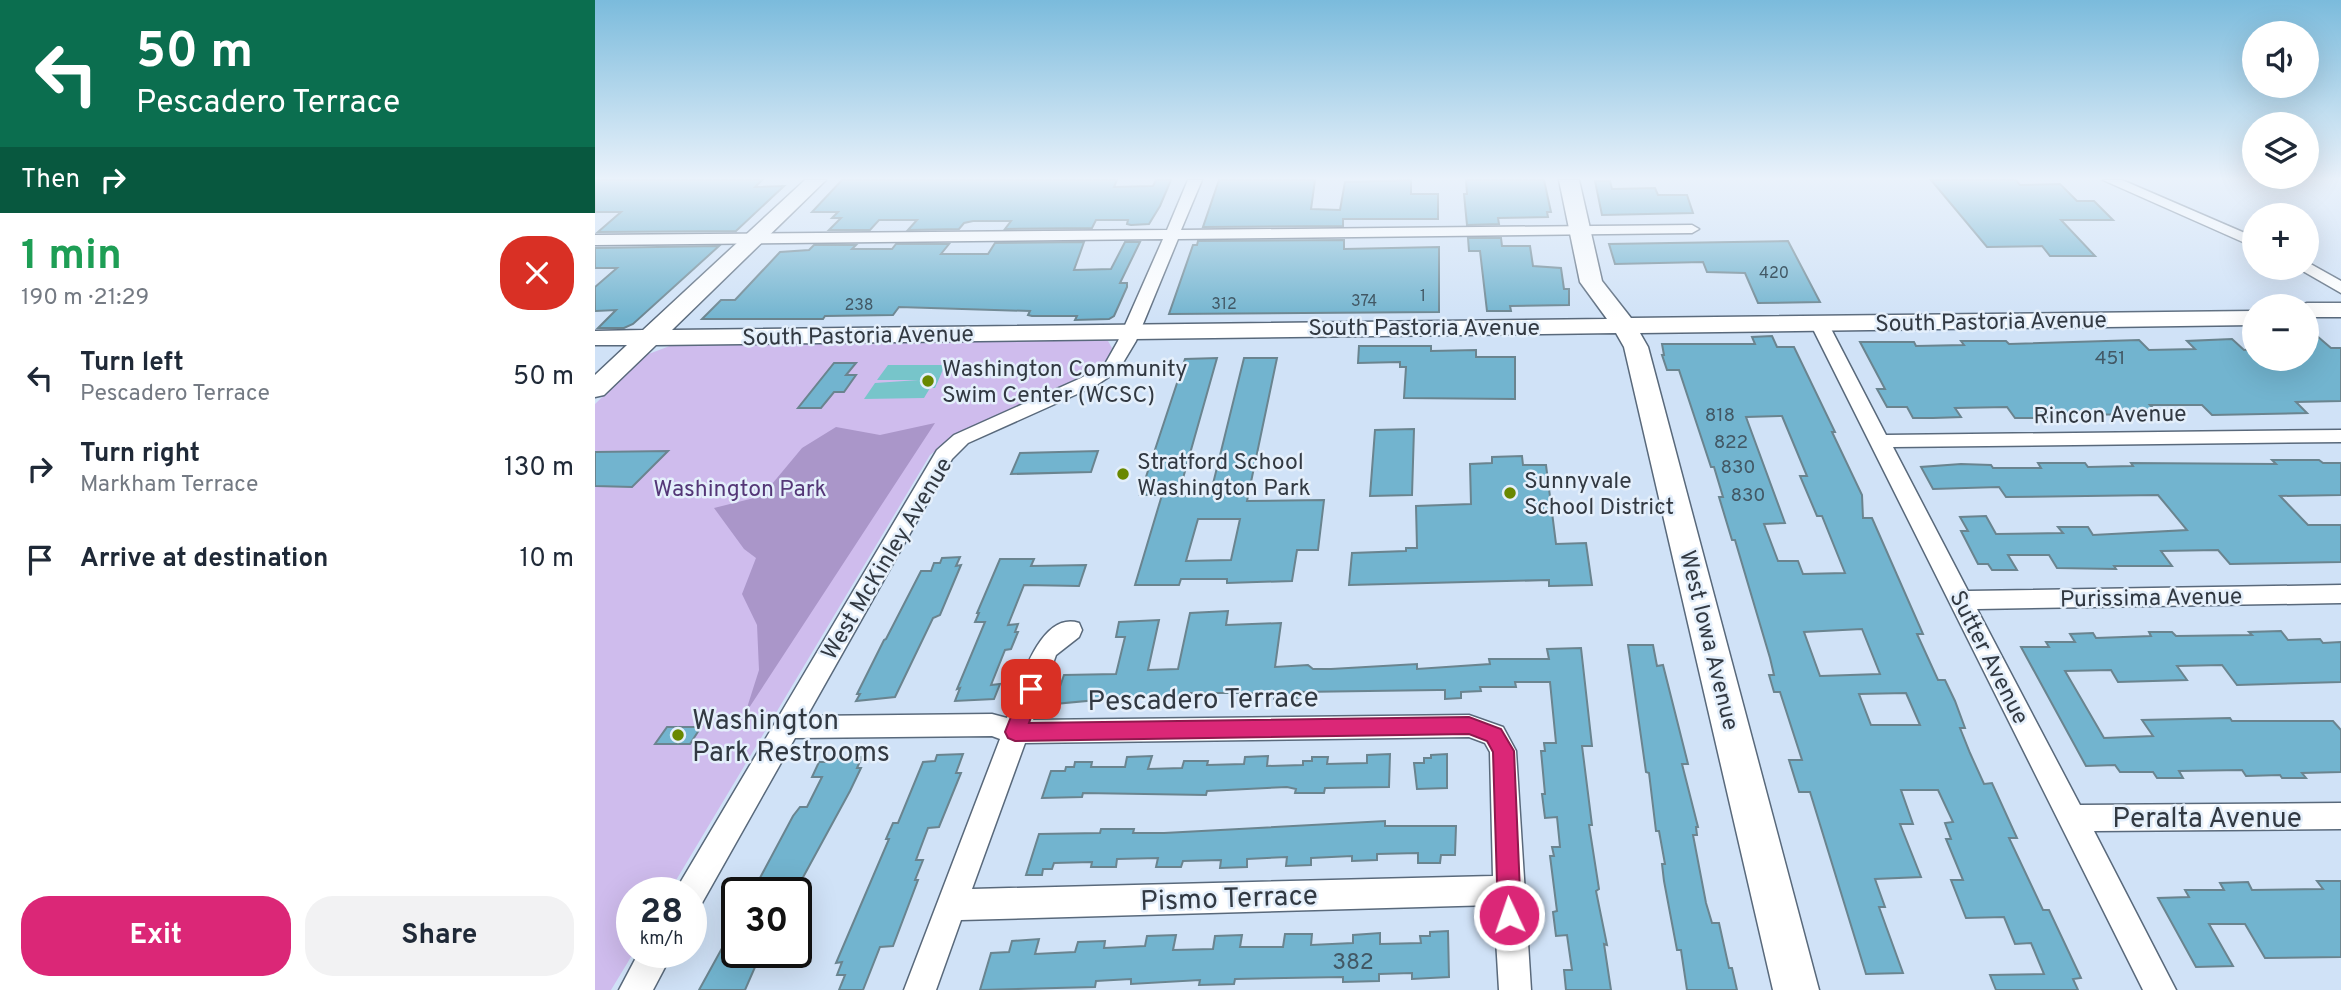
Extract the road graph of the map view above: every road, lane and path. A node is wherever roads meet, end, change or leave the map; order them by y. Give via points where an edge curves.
1 (767, 226) edge
2 (1175, 226) edge
3 (1579, 226) edge
4 (2217, 226) edge
5 (1692, 229) dead end
6 (1580, 230) junction
7 (1172, 234) junction
8 (2242, 237) edge
9 (754, 238) junction
10 (595, 240) edge
11 (2319, 275) edge
12 (2341, 288) edge
13 (2319, 310) edge
14 (2341, 310) edge
15 (2242, 318) edge
16 (2319, 321) edge
17 (2341, 321) edge
18 (1819, 323) junction
19 (1624, 325) junction
20 (1131, 332) junction
21 (649, 337) junction
22 (595, 338) edge
23 (595, 389) edge
24 (2341, 436) edge
25 (1879, 442) junction
26 (2341, 594) edge
27 (1961, 600) junction
28 (1070, 629) dead end
29 (786, 727) junction
30 (1015, 732) junction
31 (2341, 816) edge
32 (2072, 817) junction
33 (700, 877) edge
34 (1508, 890) junction
35 (951, 905) junction
36 (648, 968) edge
37 (635, 990) edge
38 (920, 990) edge
39 (1515, 990) edge
40 (1796, 990) edge
41 (2160, 990) edge

1 - 9 street
2 - 7 street, West McKinley Avenue
3 - 6 street, West Iowa Avenue
4 - 8 street
5 - 6 street
6 - 7 street
6 - 19 street, West Iowa Avenue via 1591,282
7 - 9 street
7 - 20 street, West McKinley Avenue
9 - 10 street
9 - 21 street
11 - 12 street
13 - 14 street
15 - 18 street, South Pastoria Avenue
16 - 17 street
18 - 19 street, South Pastoria Avenue
18 - 25 street, Sutter Avenue
19 - 20 street, South Pastoria Avenue
19 - 40 street, West Iowa Avenue via 1636,347 1655,418
20 - 21 street, South Pastoria Avenue
20 - 29 street, West McKinley Avenue via 1120,357 1102,375 991,423 961,439 944,455
21 - 22 street, South Pastoria Avenue
21 - 23 street
24 - 25 street, Rincon Avenue
25 - 27 street, Sutter Avenue
26 - 27 street, Purissima Avenue
27 - 32 street, Sutter Avenue
28 - 30 street via 1046,649
29 - 30 street, Pescadero Terrace via 992,725
29 - 33 street, West McKinley Avenue
30 - 34 street, Pescadero Terrace via 1469,726 1494,735 1503,751
30 - 35 street
31 - 32 street, Peralta Avenue
32 - 41 street, Sutter Avenue
34 - 35 street, Pismo Terrace
34 - 39 street
35 - 38 street
36 - 37 street

